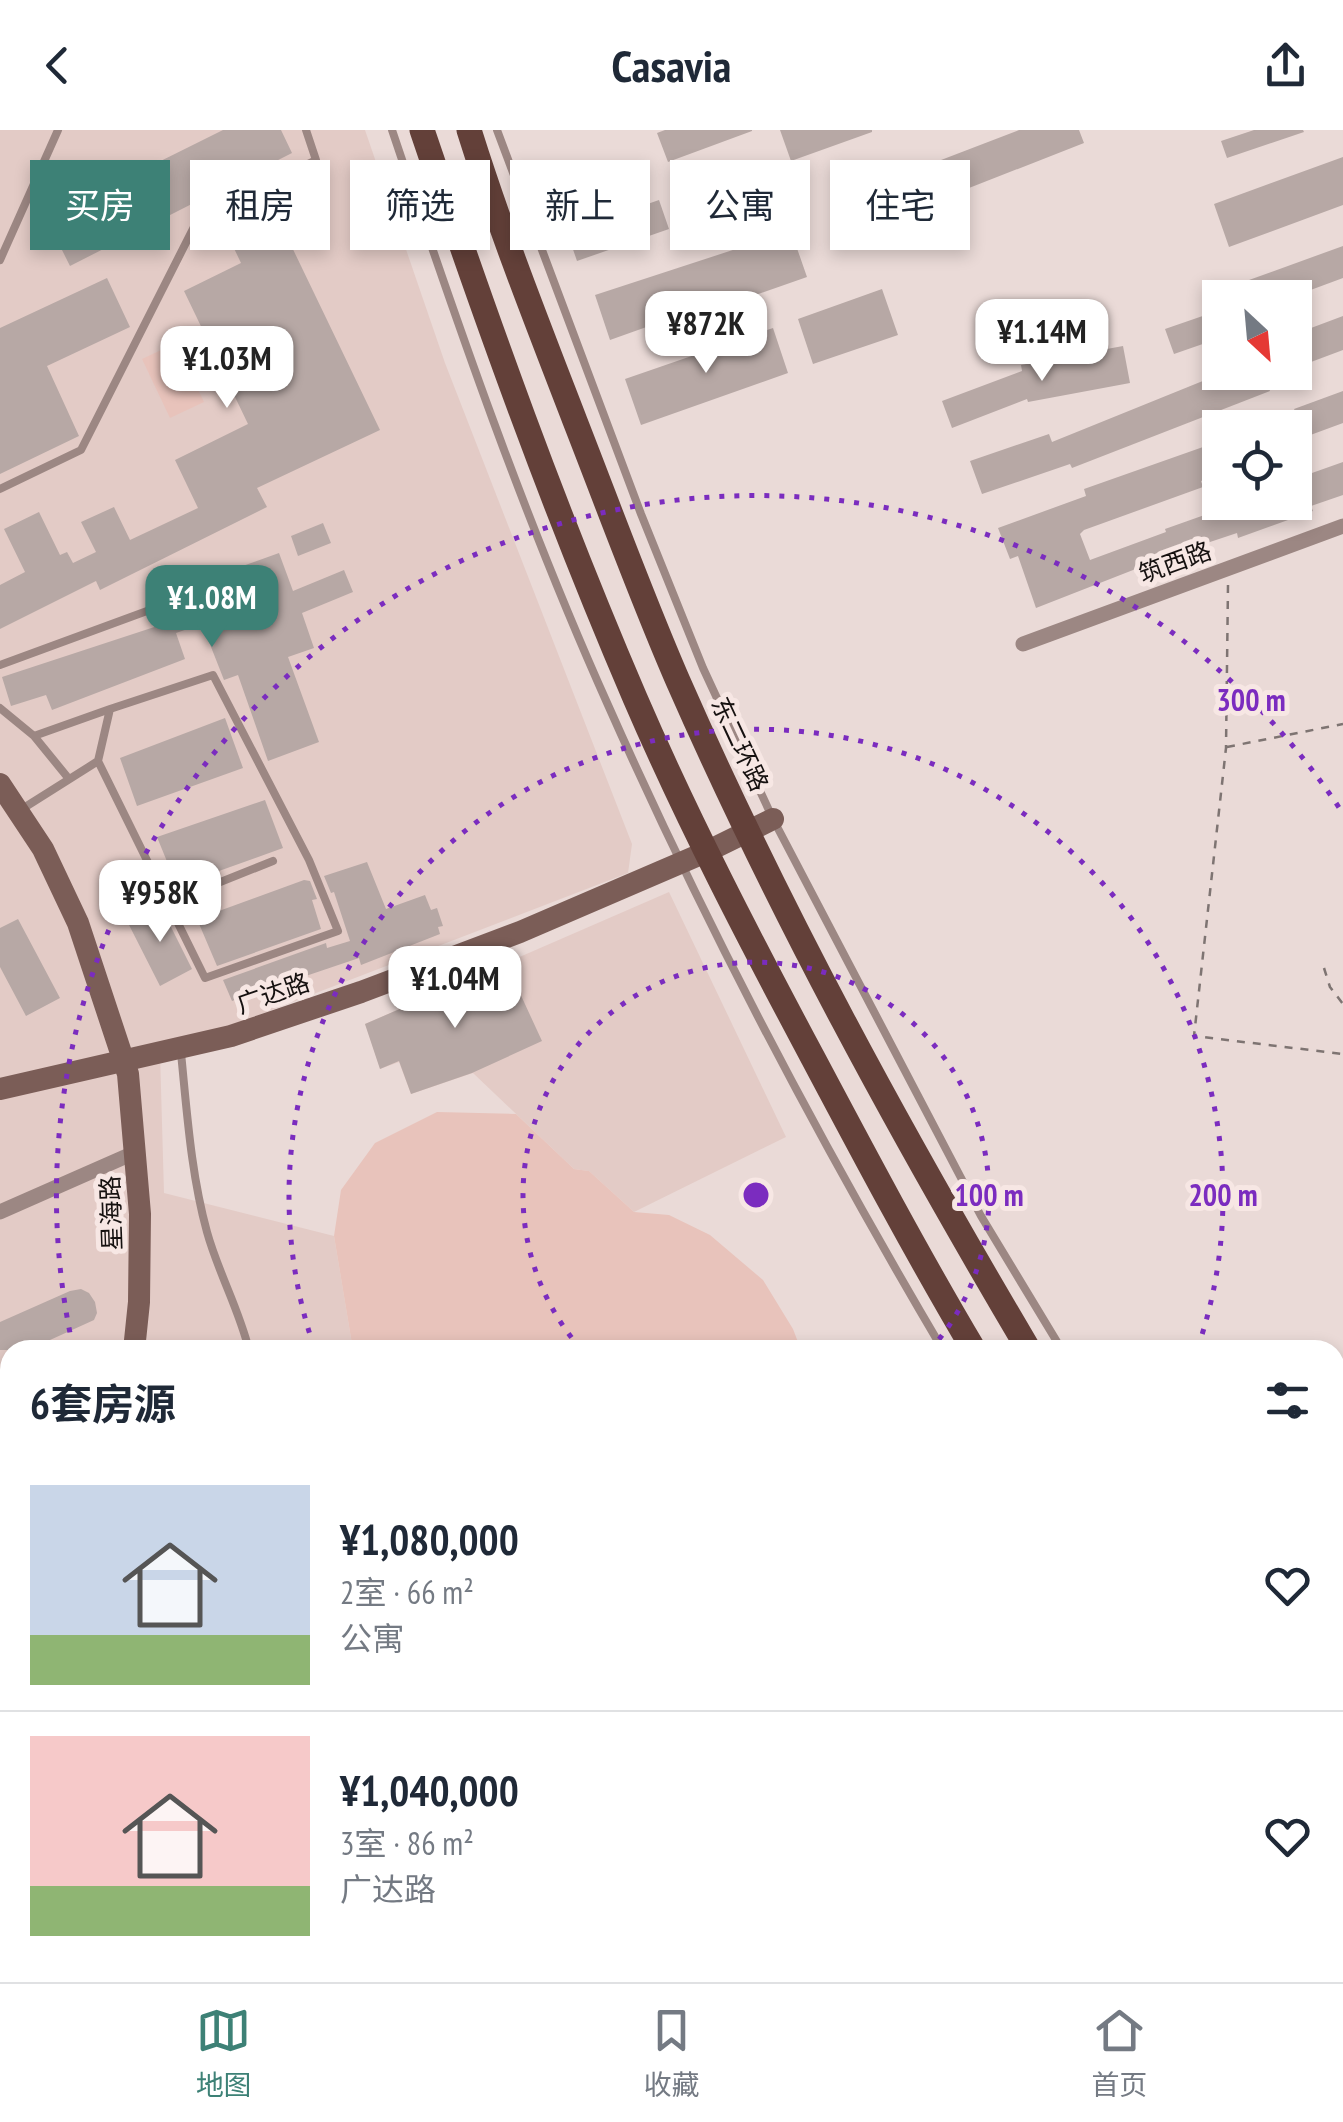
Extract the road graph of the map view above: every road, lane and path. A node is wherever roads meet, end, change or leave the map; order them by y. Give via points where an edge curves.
1 (58, 130) edge
2 (306, 130) edge
3 (392, 130) edge
4 (422, 130) edge
5 (469, 130) edge
6 (480, 130) edge
7 (497, 130) edge
8 (478, 160) edge
9 (480, 160) edge
10 (490, 192) edge
11 (0, 260) edge
12 (0, 489) edge
13 (1343, 526) edge
14 (1228, 585) dead end
15 (166, 604) dead end
16 (1023, 644) dead end
17 (0, 665) edge
18 (0, 708) edge
19 (110, 710) junction
20 (1343, 724) edge
21 (34, 736) junction
22 (1226, 748) junction
23 (98, 761) junction
24 (69, 779) junction
25 (0, 784) edge
26 (18, 811) junction
27 (773, 819) junction
28 (748, 831) junction
29 (706, 852) junction
30 (273, 861) dead end
31 (680, 861) junction
32 (168, 903) junction
33 (1324, 968) dead end
34 (1343, 1004) edge
35 (180, 1048) junction
36 (1343, 1054) edge
37 (126, 1068) junction
38 (0, 1089) edge
39 (136, 1152) junction
40 (0, 1212) edge
41 (135, 1340) edge
42 (246, 1340) edge
43 (937, 1340) edge
44 (968, 1340) edge
45 (1023, 1340) edge
46 (1056, 1340) edge

1 - 11 lane
2 - 12 lane via 316,160 199,217 81,450
3 - 31 lane via 458,327 543,544
4 - 29 main road via 572,542
5 - 8 main road, 东二环路
6 - 9 main road
7 - 27 lane via 641,514
10 - 28 main road, 东二环路 via 629,559
13 - 16 street, 筑西路
14 - 22 path
15 - 17 lane
18 - 21 lane
19 - 21 lane
19 - 23 lane
19 - 32 lane via 213,675 338,931 205,978
20 - 22 path
21 - 24 lane
22 - 36 path via 1194,1036
23 - 24 lane
23 - 32 lane
24 - 26 lane
25 - 26 street, 星海路
26 - 37 street, 星海路 via 78,923
27 - 28 street, 广达路
27 - 46 lane via 982,1216
28 - 29 street, 广达路
28 - 45 main road, 东二环路
29 - 31 street, 广达路
29 - 44 main road
30 - 32 lane
31 - 35 street, 广达路 via 396,979
31 - 43 lane
33 - 34 path
35 - 37 street, 广达路
35 - 42 lane via 207,1234
37 - 38 street, 广达路
37 - 39 street, 星海路
39 - 40 street
39 - 41 street, 星海路

